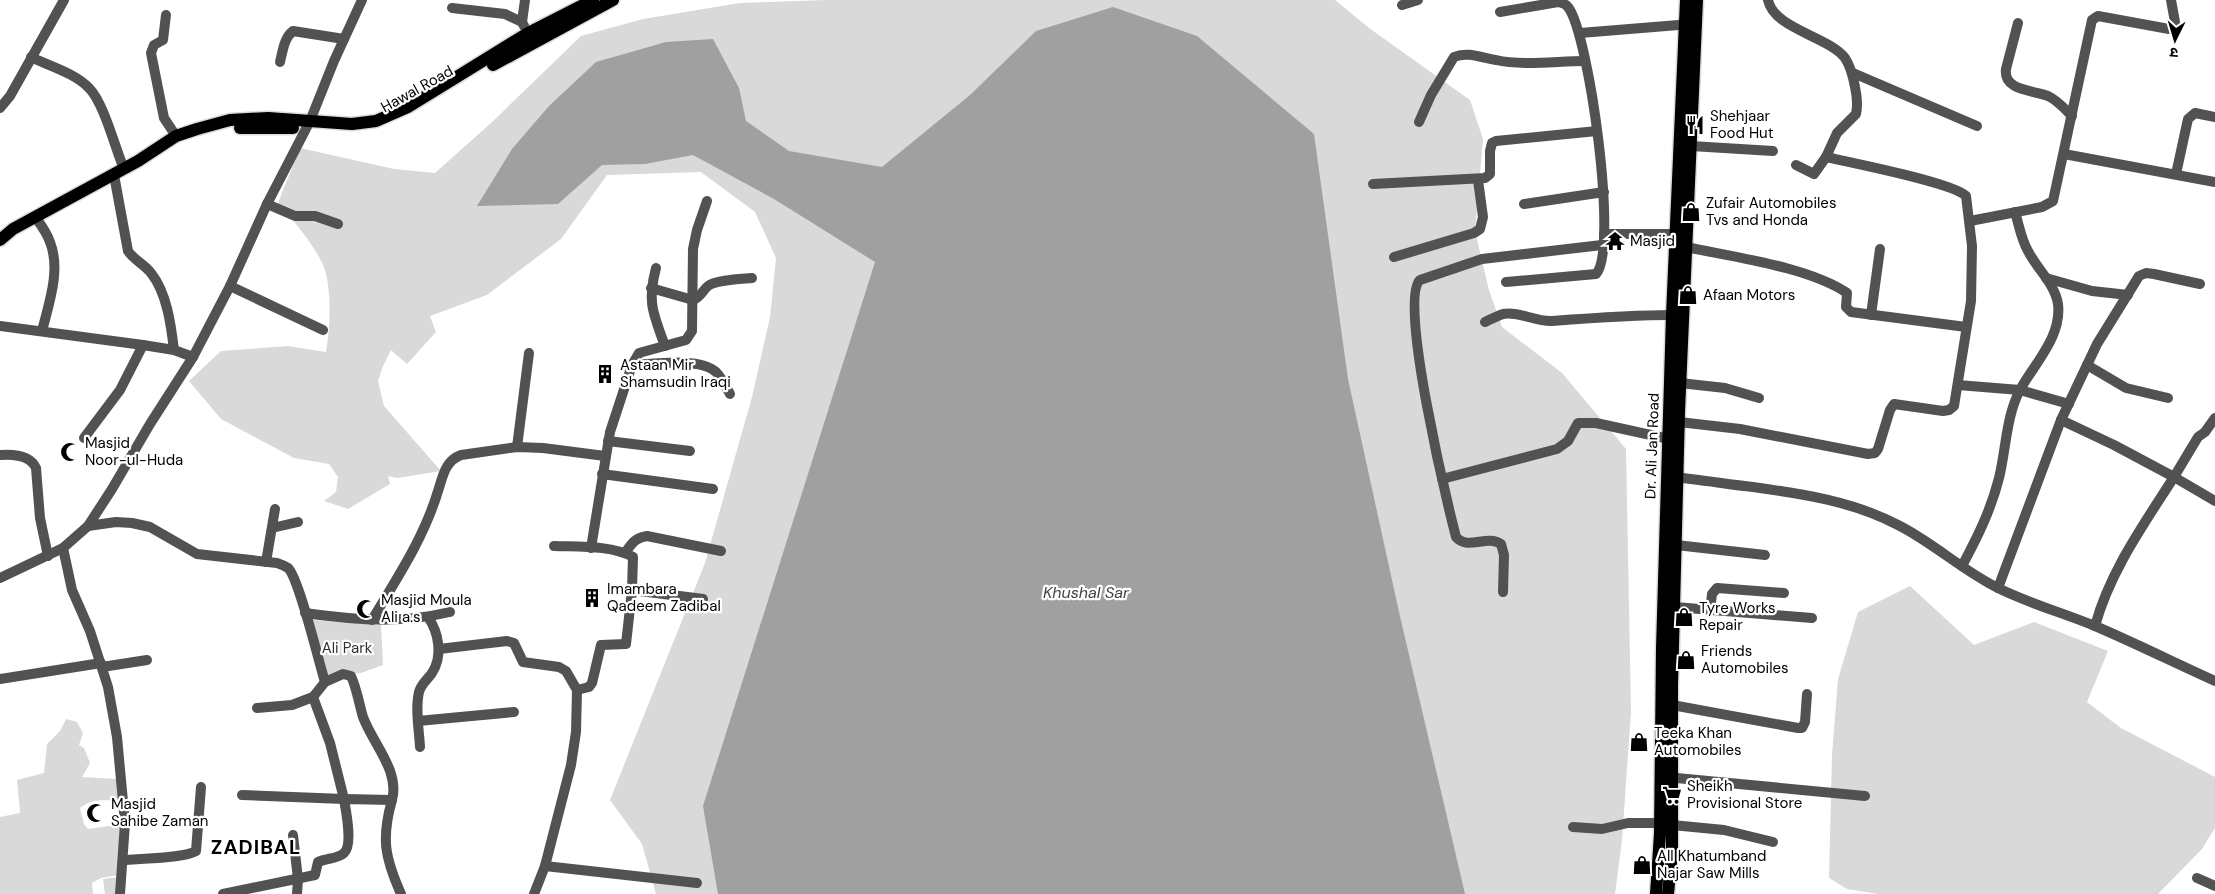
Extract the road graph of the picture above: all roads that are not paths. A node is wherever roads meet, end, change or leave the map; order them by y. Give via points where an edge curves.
1 (64, 0) edge
2 (525, 0) edge
3 (593, 0) edge
4 (613, 0) edge
5 (1418, 0) edge
6 (1686, 0) edge
7 (1696, 0) edge
8 (1768, 0) edge
9 (2170, 0) edge
10 (360, 1) edge
11 (1402, 5) dead end
12 (452, 8) dead end
13 (1500, 12) dead end
14 (166, 15) dead end
15 (2018, 23) dead end
16 (1691, 24) junction
17 (528, 32) junction
18 (1580, 33) junction
19 (344, 39) junction
20 (31, 57) junction
21 (1585, 61) junction
22 (280, 62) dead end
23 (1853, 73) junction
24 (0, 108) edge
25 (2072, 116) junction
26 (2215, 117) edge
27 (1419, 122) dead end
28 (308, 125) junction
29 (1977, 126) dead end
30 (1597, 131) junction
31 (176, 136) junction
32 (1691, 146) junction
33 (1772, 151) dead end
34 (2064, 154) junction
35 (1826, 157) junction
36 (1796, 165) dead end
37 (119, 172) junction
38 (2176, 174) junction
39 (1478, 180) junction
40 (2215, 182) edge
41 (1373, 184) dead end
42 (1604, 192) junction
43 (707, 201) dead end
44 (267, 204) junction
45 (1524, 204) dead end
46 (2015, 212) junction
47 (36, 218) junction
48 (1970, 221) junction
49 (338, 224) dead end
50 (6, 230) edge
51 (1604, 234) junction
52 (1676, 234) junction
53 (0, 240) edge
54 (1602, 245) junction
55 (1686, 248) junction
56 (1880, 249) dead end
57 (1394, 257) dead end
58 (656, 268) dead end
59 (752, 278) dead end
60 (2046, 278) junction
61 (1506, 282) dead end
62 (2200, 284) dead end
63 (230, 286) junction
64 (651, 288) junction
65 (2128, 295) junction
66 (693, 300) junction
67 (1672, 315) junction
68 (1871, 315) junction
69 (1485, 322) dead end
70 (0, 326) edge
71 (1966, 327) junction
72 (323, 330) dead end
73 (42, 331) junction
74 (143, 345) junction
75 (665, 346) junction
76 (174, 350) junction
77 (529, 353) dead end
78 (193, 357) junction
79 (632, 365) junction
80 (2087, 365) junction
81 (1680, 383) junction
82 (1958, 385) junction
83 (2020, 390) junction
84 (730, 394) dead end
85 (1758, 398) dead end
86 (2168, 398) dead end
87 (2069, 404) junction
88 (1676, 415) junction
89 (2215, 418) edge
90 (2061, 420) junction
91 (84, 438) dead end
92 (1669, 439) junction
93 (608, 442) junction
94 (517, 447) junction
95 (690, 451) dead end
96 (0, 455) edge
97 (606, 456) junction
98 (602, 474) junction
99 (2174, 477) junction
100 (1673, 478) junction
101 (1442, 479) junction
102 (713, 489) dead end
103 (2215, 501) edge
104 (276, 509) dead end
105 (298, 522) dead end
106 (88, 526) junction
107 (272, 528) junction
108 (1676, 545) junction
109 (554, 546) dead end
110 (63, 548) junction
111 (592, 548) junction
112 (721, 551) dead end
113 (626, 553) junction
114 (1766, 554) dead end
115 (48, 556) junction
116 (266, 562) junction
117 (1962, 566) junction
118 (0, 578) edge
119 (1998, 588) junction
120 (632, 590) junction
121 (1503, 592) dead end
122 (1784, 593) dead end
123 (703, 599) dead end
124 (1675, 607) junction
125 (1710, 610) junction
126 (450, 612) dead end
127 (305, 613) junction
128 (428, 617) junction
129 (1812, 618) dead end
130 (372, 620) junction
131 (2095, 626) junction
132 (439, 649) junction
133 (146, 660) dead end
134 (102, 665) junction
135 (0, 679) edge
136 (2215, 681) edge
137 (324, 682) junction
138 (1667, 685) junction
139 (577, 690) junction
140 (1807, 694) dead end
141 (313, 697) junction
142 (1672, 705) junction
143 (258, 708) dead end
144 (514, 712) dead end
145 (418, 721) junction
146 (420, 747) dead end
147 (1666, 777) junction
148 (201, 787) dead end
149 (242, 795) dead end
150 (1865, 796) dead end
151 (344, 799) junction
152 (392, 800) junction
153 (1666, 824) junction
154 (1573, 827) dead end
155 (293, 835) dead end
156 (1773, 842) dead end
157 (123, 860) junction
158 (546, 866) junction
159 (1665, 868) junction
160 (2197, 878) dead end
161 (298, 879) junction
162 (697, 883) dead end
163 (2215, 886) edge
164 (120, 894) edge
165 (224, 894) edge
166 (297, 894) edge
167 (401, 894) edge
168 (534, 894) edge
169 (1656, 894) edge
170 (1668, 894) edge

1 - 20 street
2 - 17 street
3 - 17 main road, Hawal Road
4 - 17 main road, Hawal Road
5 - 11 street
6 - 16 main road, Dr. Ali Jan Road
7 - 16 main road, Dr. Ali Jan Road
8 - 23 street via 1775,13 1788,23 1836,49
9 - 25 street via 2175,22 2169,29 2094,17
10 - 19 street
12 - 17 street via 505,14
13 - 18 street via 1564,3
14 - 31 street via 163,40 154,45 151,53 164,118
15 - 25 street via 2006,69 2008,82 2048,96
16 - 18 street
16 - 32 main road, Dr. Ali Jan Road
16 - 52 main road, Dr. Ali Jan Road
17 - 28 main road, Hawal Road via 408,107 376,121
18 - 21 street
19 - 22 street via 293,31 285,42
19 - 28 street
20 - 24 street
20 - 37 street via 89,88 99,103
21 - 27 street via 1508,62 1470,54 1458,55 1431,95
21 - 30 street
23 - 29 street
23 - 35 street via 1856,114 1837,133
25 - 34 street
26 - 38 street via 2195,114 2188,118
28 - 31 main road, Hawal Road via 268,118 230,120
28 - 44 street
30 - 39 street via 1496,141 1490,151 1490,174
30 - 42 street
31 - 37 main road, Hawal Road
32 - 33 street
32 - 55 main road, Dr. Ali Jan Road
34 - 38 street
34 - 46 street via 2053,202
35 - 36 street via 1814,174
35 - 48 street via 1957,190 1966,196
37 - 47 main road, Hawal Road
37 - 76 street via 128,251 158,284
38 - 40 street
39 - 41 street
39 - 57 street via 1483,217 1480,230
42 - 45 street
42 - 51 street
43 - 66 street via 693,250
44 - 49 street via 295,216 315,216
44 - 63 street
46 - 48 street
46 - 60 street via 2026,249
47 - 50 main road, Hawal Road
47 - 73 street via 50,241 54,262 53,287
48 - 71 street via 1972,278
50 - 53 main road, Hawal Road
51 - 52 street
51 - 54 street
52 - 67 main road, Dr. Ali Jan Road
54 - 61 street via 1600,268 1596,274
54 - 101 street via 1482,259 1416,283 1420,363
55 - 68 street via 1759,262 1822,281 1847,293 1848,310
55 - 81 main road, Dr. Ali Jan Road
56 - 68 street
58 - 64 street
59 - 66 street via 714,283
60 - 65 street via 2092,291
60 - 83 street via 2058,304 2057,317 2046,348
62 - 65 street via 2146,273 2139,276
63 - 72 street
63 - 78 street
64 - 66 street
64 - 75 street via 653,314
65 - 80 street
66 - 75 street via 690,336
67 - 69 street via 1614,315 1551,321 1502,314
67 - 88 main road, Dr. Ali Jan Road
68 - 71 street
70 - 73 street
71 - 82 street
73 - 74 street
74 - 76 street
74 - 91 street via 120,390
75 - 79 street via 639,353
76 - 78 street
77 - 94 street
78 - 106 street
79 - 84 street via 693,363 705,366 714,370
79 - 93 street
80 - 86 street via 2126,388
80 - 87 street
81 - 85 street via 1725,388
81 - 88 main road, Dr. Ali Jan Road
82 - 83 street
82 - 88 street via 1954,406 1949,410 1892,406 1878,449 1868,454
83 - 87 street
83 - 117 street via 2011,413 1990,509
87 - 90 street
88 - 92 main road, Dr. Ali Jan Road
88 - 100 main road, Dr. Ali Jan Road
89 - 99 street via 2198,437
90 - 99 street
90 - 119 street
92 - 100 main road, Dr. Ali Jan Road
92 - 101 street via 1596,423 1578,423 1568,441 1557,449
93 - 95 street
93 - 97 street
94 - 97 street
94 - 130 street via 453,458 445,468 429,521
96 - 115 street via 23,456 34,463
97 - 98 street
98 - 102 street
98 - 111 street
99 - 103 street
99 - 131 street via 2119,566
100 - 108 main road, Dr. Ali Jan Road
100 - 117 street via 1799,494 1846,504 1898,525
100 - 138 main road, Dr. Ali Jan Road
101 - 121 street via 1460,542 1490,539 1501,544 1504,555
104 - 107 street
105 - 107 street
106 - 110 street
106 - 116 street via 132,523 150,527 197,554
107 - 116 street
108 - 114 street
108 - 124 main road, Dr. Ali Jan Road
109 - 111 street
110 - 115 street
110 - 134 street via 72,590
111 - 113 street
112 - 113 street via 647,536 633,541
113 - 120 street via 633,557
115 - 118 street
116 - 127 street via 287,568 293,576
117 - 119 street
119 - 131 street
120 - 123 street
120 - 139 street via 626,644 601,645 592,683
122 - 125 street via 1717,588 1712,594
124 - 125 street
124 - 138 main road, Dr. Ali Jan Road
125 - 129 street
126 - 128 street
127 - 130 street
127 - 137 street
128 - 130 street
128 - 132 street
131 - 136 street
132 - 139 street via 507,641 514,643 523,662 566,671
132 - 145 street via 437,662 420,690
133 - 134 street
134 - 135 street
134 - 157 street via 110,695 122,780
137 - 141 street
137 - 152 street via 343,674 351,676 364,718 392,776 395,791
138 - 142 main road, Dr. Ali Jan Road
138 - 147 main road, Dr. Ali Jan Road
139 - 158 street via 571,765
140 - 142 street via 1802,728
141 - 143 street via 292,705
141 - 151 street via 330,743
142 - 147 main road, Dr. Ali Jan Road
144 - 145 street
145 - 146 street
147 - 150 street
147 - 153 main road, Dr. Ali Jan Road
148 - 157 street via 196,850 178,855
149 - 151 street
151 - 152 street
151 - 161 street via 347,850 343,855 318,862 315,875
152 - 167 street via 384,838
153 - 154 street via 1628,823 1602,829
153 - 156 street via 1724,830
153 - 159 main road, Dr. Ali Jan Road
155 - 161 street
157 - 164 street
158 - 162 street
158 - 168 street
159 - 169 main road, Dr. Ali Jan Road
159 - 170 main road, Dr. Ali Jan Road
160 - 163 street
161 - 165 street
161 - 166 street

